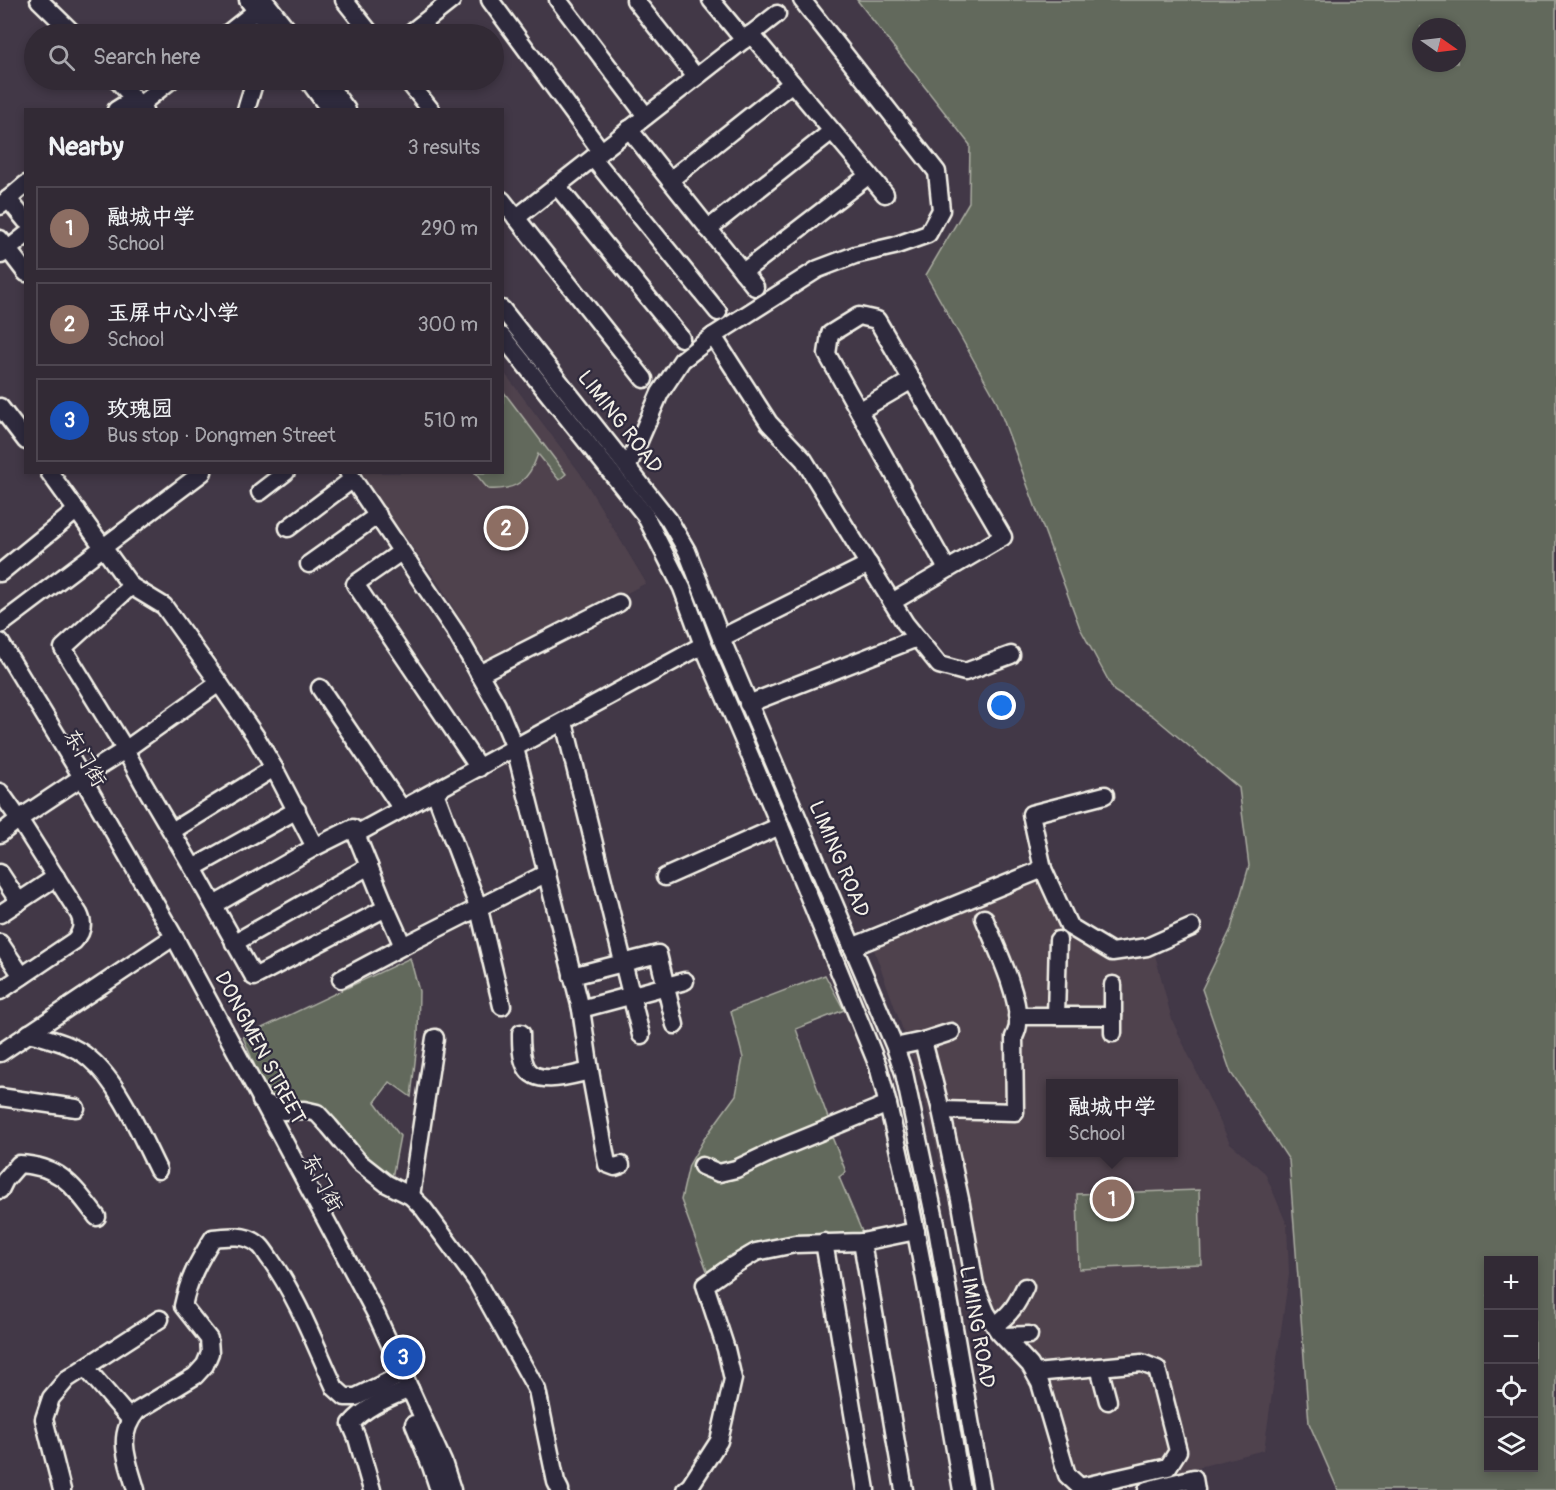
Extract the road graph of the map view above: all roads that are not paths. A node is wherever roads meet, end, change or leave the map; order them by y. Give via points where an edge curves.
1 (39, 0) edge
2 (344, 0) edge
3 (424, 0) edge
4 (452, 0) edge
5 (490, 0) edge
6 (558, 0) edge
7 (635, 0) edge
8 (711, 0) edge
9 (802, 0) edge
10 (256, 4) edge
11 (435, 14) junction
12 (777, 14) dead end
13 (64, 24) edge
14 (237, 24) edge
15 (268, 24) edge
16 (279, 24) edge
17 (363, 24) edge
18 (422, 24) edge
19 (747, 37) junction
20 (696, 77) junction
21 (792, 83) junction
22 (126, 90) edge
23 (160, 90) edge
24 (252, 90) edge
25 (315, 90) edge
26 (332, 90) edge
27 (415, 90) edge
28 (142, 107) edge
29 (119, 108) edge
30 (247, 108) edge
31 (329, 108) edge
32 (346, 108) edge
33 (429, 108) edge
34 (646, 116) junction
35 (629, 129) junction
36 (832, 131) junction
37 (597, 154) junction
38 (869, 176) junction
39 (670, 180) junction
40 (24, 186) edge
41 (557, 186) junction
42 (885, 194) dead end
43 (4, 203) edge
44 (504, 203) edge
45 (516, 218) junction
46 (24, 219) edge
47 (708, 229) junction
48 (24, 236) edge
49 (3, 248) edge
50 (24, 271) edge
51 (743, 272) junction
52 (755, 287) dead end
53 (504, 311) edge
54 (718, 312) dead end
55 (713, 336) junction
56 (681, 338) dead end
57 (504, 339) edge
58 (644, 379) dead end
59 (912, 380) junction
60 (0, 407) edge
61 (859, 411) junction
62 (24, 438) edge
63 (628, 466) junction
64 (50, 474) edge
65 (199, 474) edge
66 (283, 474) edge
67 (350, 476) edge
68 (260, 492) dead end
69 (77, 510) junction
70 (378, 516) junction
71 (288, 528) dead end
72 (104, 547) junction
73 (401, 552) junction
74 (309, 564) dead end
75 (869, 564) junction
76 (3, 565) edge
77 (948, 569) junction
78 (131, 586) junction
79 (892, 602) junction
80 (619, 603) dead end
81 (0, 625) edge
82 (721, 638) junction
83 (917, 638) junction
84 (0, 642) edge
85 (703, 645) junction
86 (1011, 655) dead end
87 (0, 658) edge
88 (479, 674) junction
89 (219, 683) junction
90 (320, 688) dead end
91 (748, 704) junction
92 (564, 722) junction
93 (515, 748) junction
94 (125, 750) junction
95 (274, 768) junction
96 (479, 768) junction
97 (77, 780) junction
98 (0, 792) edge
99 (435, 792) junction
100 (1105, 795) dead end
101 (297, 810) junction
102 (402, 810) junction
103 (19, 819) junction
104 (780, 826) junction
105 (172, 831) junction
106 (0, 834) edge
107 (356, 834) junction
108 (315, 847) junction
109 (369, 866) junction
110 (193, 868) junction
111 (1043, 869) junction
112 (0, 873) edge
113 (547, 873) junction
114 (56, 877) junction
115 (665, 878) dead end
116 (19, 902) junction
117 (214, 905) junction
118 (386, 908) junction
119 (0, 914) edge
120 (984, 918) dead end
121 (1192, 927) dead end
122 (1058, 940) dead end
123 (166, 942) junction
124 (0, 943) edge
125 (234, 943) junction
126 (403, 946) junction
127 (852, 947) junction
128 (623, 963) junction
129 (22, 976) junction
130 (572, 976) junction
131 (340, 980) dead end
132 (685, 981) dead end
133 (1113, 985) dead end
134 (666, 986) junction
135 (0, 991) edge
136 (631, 996) junction
137 (502, 1006) dead end
138 (580, 1009) junction
139 (1017, 1016) junction
140 (1056, 1016) junction
141 (1113, 1016) junction
142 (675, 1025) dead end
143 (951, 1032) dead end
144 (521, 1033) dead end
145 (1113, 1033) dead end
146 (29, 1034) junction
147 (641, 1035) dead end
148 (435, 1038) dead end
149 (923, 1041) junction
150 (895, 1047) junction
151 (0, 1053) edge
152 (590, 1071) junction
153 (246, 1089) junction
154 (0, 1097) edge
155 (263, 1102) junction
156 (888, 1104) junction
157 (76, 1108) dead end
158 (941, 1110) junction
159 (621, 1165) dead end
160 (702, 1166) dead end
161 (158, 1170) dead end
162 (0, 1190) edge
163 (411, 1196) junction
164 (97, 1217) dead end
165 (916, 1231) junction
166 (824, 1242) junction
167 (862, 1242) junction
168 (1025, 1287) dead end
169 (160, 1319) dead end
170 (999, 1331) junction
171 (1029, 1335) dead end
172 (86, 1367) junction
173 (1099, 1367) junction
174 (1035, 1373) junction
175 (402, 1383) junction
176 (1108, 1401) dead end
177 (130, 1419) junction
178 (443, 1488) edge
179 (62, 1490) edge
180 (136, 1490) edge
181 (372, 1490) edge
182 (560, 1490) edge
183 (686, 1490) edge
184 (866, 1490) edge
185 (904, 1490) edge
186 (962, 1490) edge
187 (982, 1490) edge
188 (1147, 1490) edge
189 (1196, 1490) edge

1 - 13 street
2 - 17 street
3 - 11 street
4 - 11 street
5 - 37 street
6 - 34 street
7 - 20 street
8 - 19 street
9 - 55 street via 938,172 941,210 928,234 818,269
10 - 14 street
10 - 15 street
10 - 16 street
11 - 18 street
12 - 19 street
19 - 20 street
19 - 21 street
20 - 34 street
21 - 36 street
21 - 39 street
22 - 28 street
23 - 28 street
24 - 30 street
25 - 31 street
26 - 32 street
27 - 33 street
28 - 29 street
34 - 35 street
35 - 37 street
35 - 39 street
36 - 38 street
36 - 47 street
37 - 41 street
37 - 54 street
38 - 42 street
38 - 51 street
39 - 47 street
40 - 43 street
41 - 45 street
41 - 56 street
43 - 46 street
44 - 45 street
45 - 58 street
47 - 51 street
48 - 49 street
49 - 50 street
51 - 52 street
53 - 63 street, LIMING ROAD
55 - 63 street via 682,360 660,393
55 - 75 street via 769,423 804,460
57 - 85 street, LIMING ROAD via 645,515 682,588
59 - 61 street
59 - 61 street via 878,320 859,316 830,334 826,354
59 - 77 street via 1003,537
60 - 62 street
61 - 77 street
63 - 82 street, LIMING ROAD via 687,551
64 - 69 street
65 - 72 street
66 - 68 street
67 - 70 street
67 - 71 street
69 - 72 street
69 - 76 street
70 - 73 street
70 - 74 street
72 - 78 street
72 - 81 street
73 - 88 street
73 - 96 street via 355,584
75 - 79 street
75 - 82 street
77 - 79 street
78 - 89 street via 164,606
78 - 94 street via 63,648
79 - 83 street
80 - 88 street
82 - 91 street, LIMING ROAD
83 - 86 street via 939,665 965,672
83 - 91 street
84 - 97 street, DONGMEN STREET
85 - 92 street
85 - 104 street, LIMING ROAD
87 - 97 street, 东门街
88 - 93 street
89 - 94 street
89 - 95 street
90 - 102 street
91 - 127 street, LIMING ROAD
92 - 93 street
92 - 128 street
93 - 96 street
93 - 113 street
94 - 97 street
94 - 105 street
95 - 101 street
95 - 105 street
96 - 99 street
97 - 103 street
97 - 123 street, 东门街
97 - 155 street, DONGMEN STREET via 176,940
98 - 103 street
99 - 102 street
99 - 137 street via 478,909
100 - 111 street via 1031,814
101 - 108 street
101 - 110 street
102 - 107 street
103 - 106 street
103 - 114 street
104 - 115 street
104 - 156 street, LIMING ROAD via 878,1066
105 - 110 street
107 - 108 street via 353,828
107 - 109 street
108 - 117 street
109 - 118 street
109 - 125 street
110 - 117 street
111 - 121 street via 1069,926 1112,952 1147,947
111 - 127 street
112 - 116 street
113 - 126 street
113 - 130 street
114 - 116 street
114 - 129 street via 82,920 82,928 74,941
116 - 119 street
117 - 125 street
118 - 125 street via 254,977
118 - 126 street
120 - 139 street via 1010,984
122 - 140 street
123 - 146 street
123 - 153 street, 东门街
124 - 129 street
126 - 131 street
127 - 150 street, LIMING ROAD
128 - 130 street
128 - 134 street via 658,954
128 - 136 street
129 - 135 street
130 - 138 street
132 - 134 street
133 - 141 street
134 - 136 street
134 - 142 street
136 - 138 street
136 - 147 street
138 - 152 street
139 - 140 street
139 - 158 street via 1015,1112
140 - 141 street
141 - 145 street
143 - 149 street
144 - 152 street via 526,1068 536,1077 550,1079
146 - 151 street
146 - 161 street via 60,1042 89,1058 109,1080
148 - 163 street
149 - 150 street
149 - 158 street
150 - 187 street, LIMING ROAD via 932,1205
152 - 159 street via 607,1164
153 - 155 street
153 - 175 street, 东门街
154 - 157 street
155 - 163 street via 283,1111 317,1113 359,1162 387,1184
155 - 175 street, DONGMEN STREET via 377,1316
156 - 160 street via 736,1169 719,1173
156 - 165 street, LIMING ROAD
158 - 170 street via 975,1285
162 - 164 street via 19,1164 36,1165 58,1174
163 - 182 street via 476,1280 537,1390
165 - 167 street
165 - 186 street, LIMING ROAD
166 - 167 street
166 - 183 street via 756,1252 705,1285 733,1379 719,1441
166 - 184 street
167 - 185 street
168 - 170 street
169 - 172 street
170 - 171 street
170 - 174 street
172 - 177 street
172 - 179 street via 67,1379 51,1398 44,1419
173 - 174 street
173 - 174 street via 1142,1363 1157,1369 1178,1451 1168,1467 1080,1488 1067,1475
173 - 176 street
175 - 177 street via 345,1397 335,1388 294,1300 259,1244 244,1237 220,1237 213,1238 200,1258 183,1306 209,1340 210,1353 205,1365 195,1376
175 - 178 street, DONGMEN STREET via 443,1462
175 - 181 street via 351,1424
177 - 180 street via 123,1445
188 - 189 street via 1194,1478

